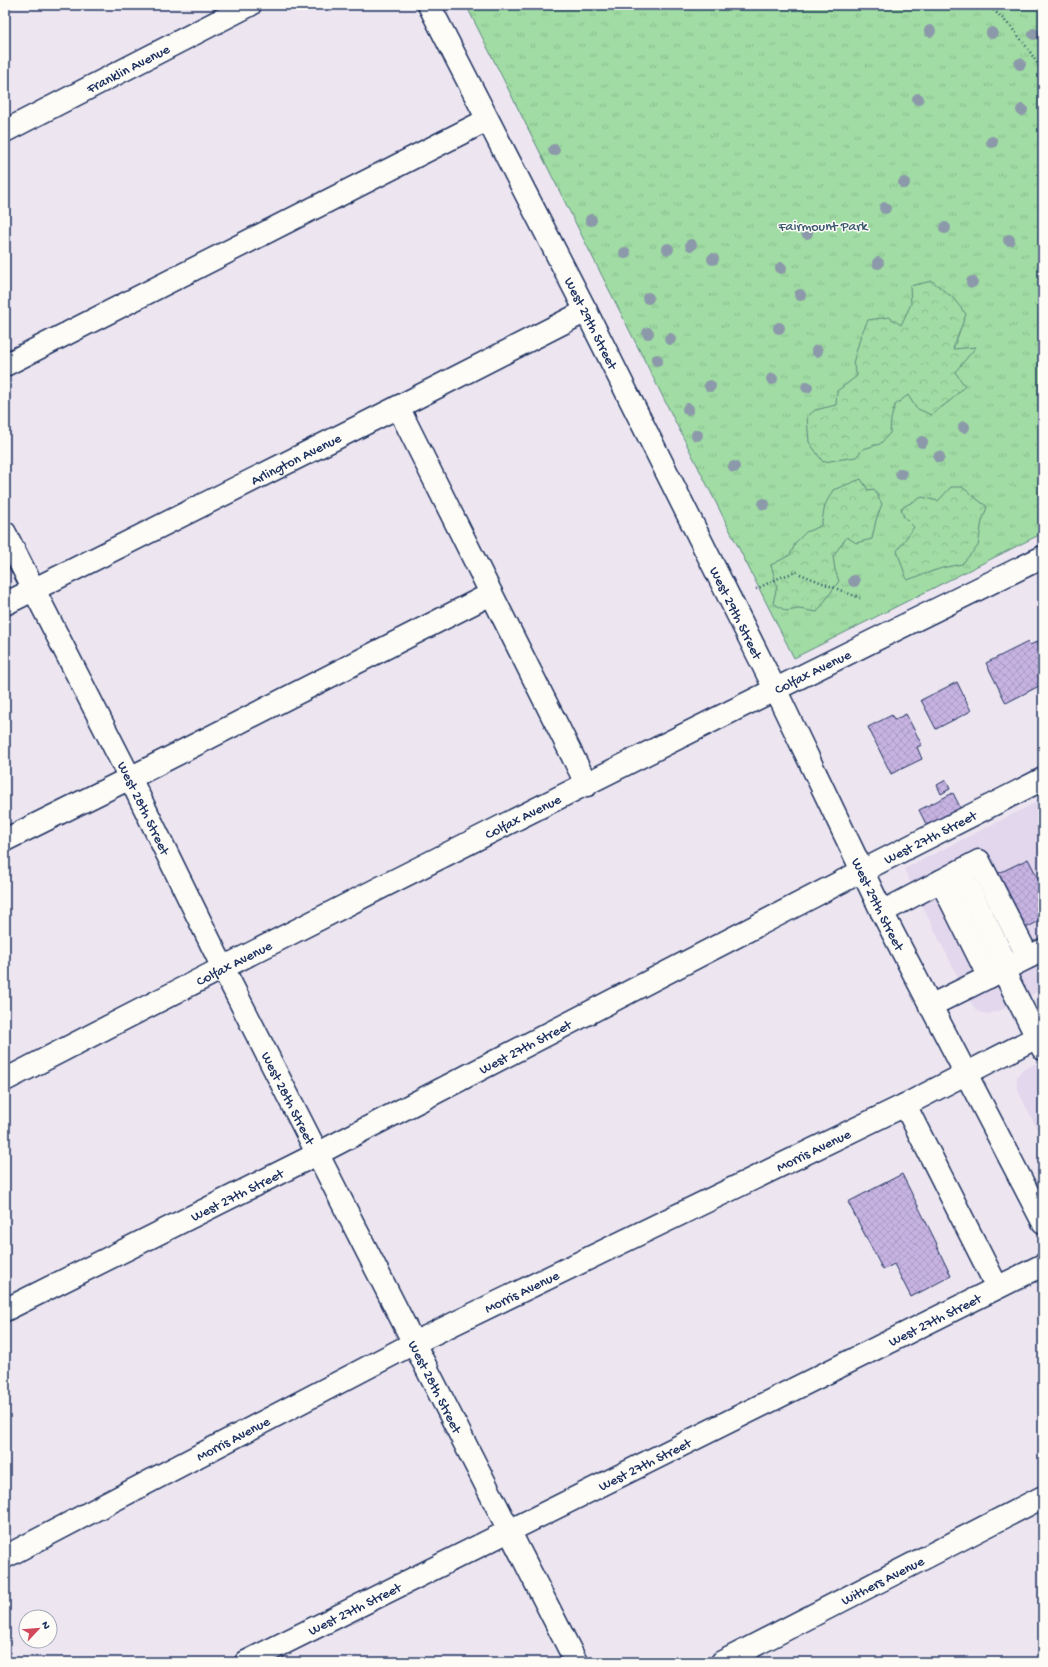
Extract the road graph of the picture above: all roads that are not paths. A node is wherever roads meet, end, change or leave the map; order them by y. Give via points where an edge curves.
1 (250, 5) edge
2 (429, 5) edge
3 (487, 120) junction
4 (5, 131) edge
5 (586, 311) junction
6 (5, 365) edge
7 (398, 407) junction
8 (5, 532) edge
9 (1043, 557) edge
10 (34, 590) junction
11 (491, 594) junction
12 (5, 604) edge
13 (776, 689) junction
14 (130, 778) junction
15 (1043, 780) edge
16 (587, 785) junction
17 (5, 840) edge
18 (960, 871) junction
19 (862, 872) junction
20 (941, 881) junction
21 (882, 912) junction
22 (1035, 954) edge
23 (222, 968) junction
24 (1000, 971) junction
25 (930, 1006) junction
26 (1041, 1040) edge
27 (965, 1074) junction
28 (5, 1080) edge
29 (905, 1105) junction
30 (317, 1154) junction
31 (1040, 1210) edge
32 (1043, 1265) edge
33 (997, 1287) junction
34 (5, 1310) edge
35 (414, 1343) junction
36 (1043, 1497) edge
37 (509, 1531) junction
38 (5, 1557) edge
39 (246, 1662) edge
40 (576, 1662) edge
41 (722, 1662) edge

1 - 4 street, Franklin Avenue
2 - 3 street, West 29th Street
3 - 5 street, West 29th Street
3 - 6 street
5 - 7 street, Arlington Avenue
5 - 13 street, West 29th Street
7 - 10 street, Arlington Avenue
7 - 11 street
8 - 10 street, West 28th Street
9 - 13 street, Colfax Avenue
10 - 12 street, Arlington Avenue
10 - 14 street, West 28th Street
11 - 14 street
11 - 16 street
13 - 16 street, Colfax Avenue
13 - 19 street, West 29th Street
14 - 17 street
14 - 23 street, West 28th Street
15 - 19 street, West 27th Street
16 - 23 street, Colfax Avenue
18 - 20 street
18 - 22 street via 979,861
18 - 24 street
19 - 21 street, West 29th Street
19 - 30 street, West 27th Street
20 - 21 street
20 - 24 street
21 - 25 street, West 29th Street
22 - 24 street
23 - 28 street, Colfax Avenue
23 - 30 street, West 28th Street
24 - 25 street
24 - 26 street
25 - 27 street, West 29th Street
26 - 27 street, Morris Avenue
27 - 29 street, Morris Avenue
27 - 31 street, West 29th Street
29 - 33 street
29 - 35 street, Morris Avenue
30 - 34 street, West 27th Street
30 - 35 street, West 28th Street
32 - 33 street, West 27th Street
33 - 37 street, West 27th Street
35 - 37 street, West 28th Street
35 - 38 street, Morris Avenue
36 - 41 street, Withers Avenue
37 - 39 street, West 27th Street
37 - 40 street, West 28th Street

